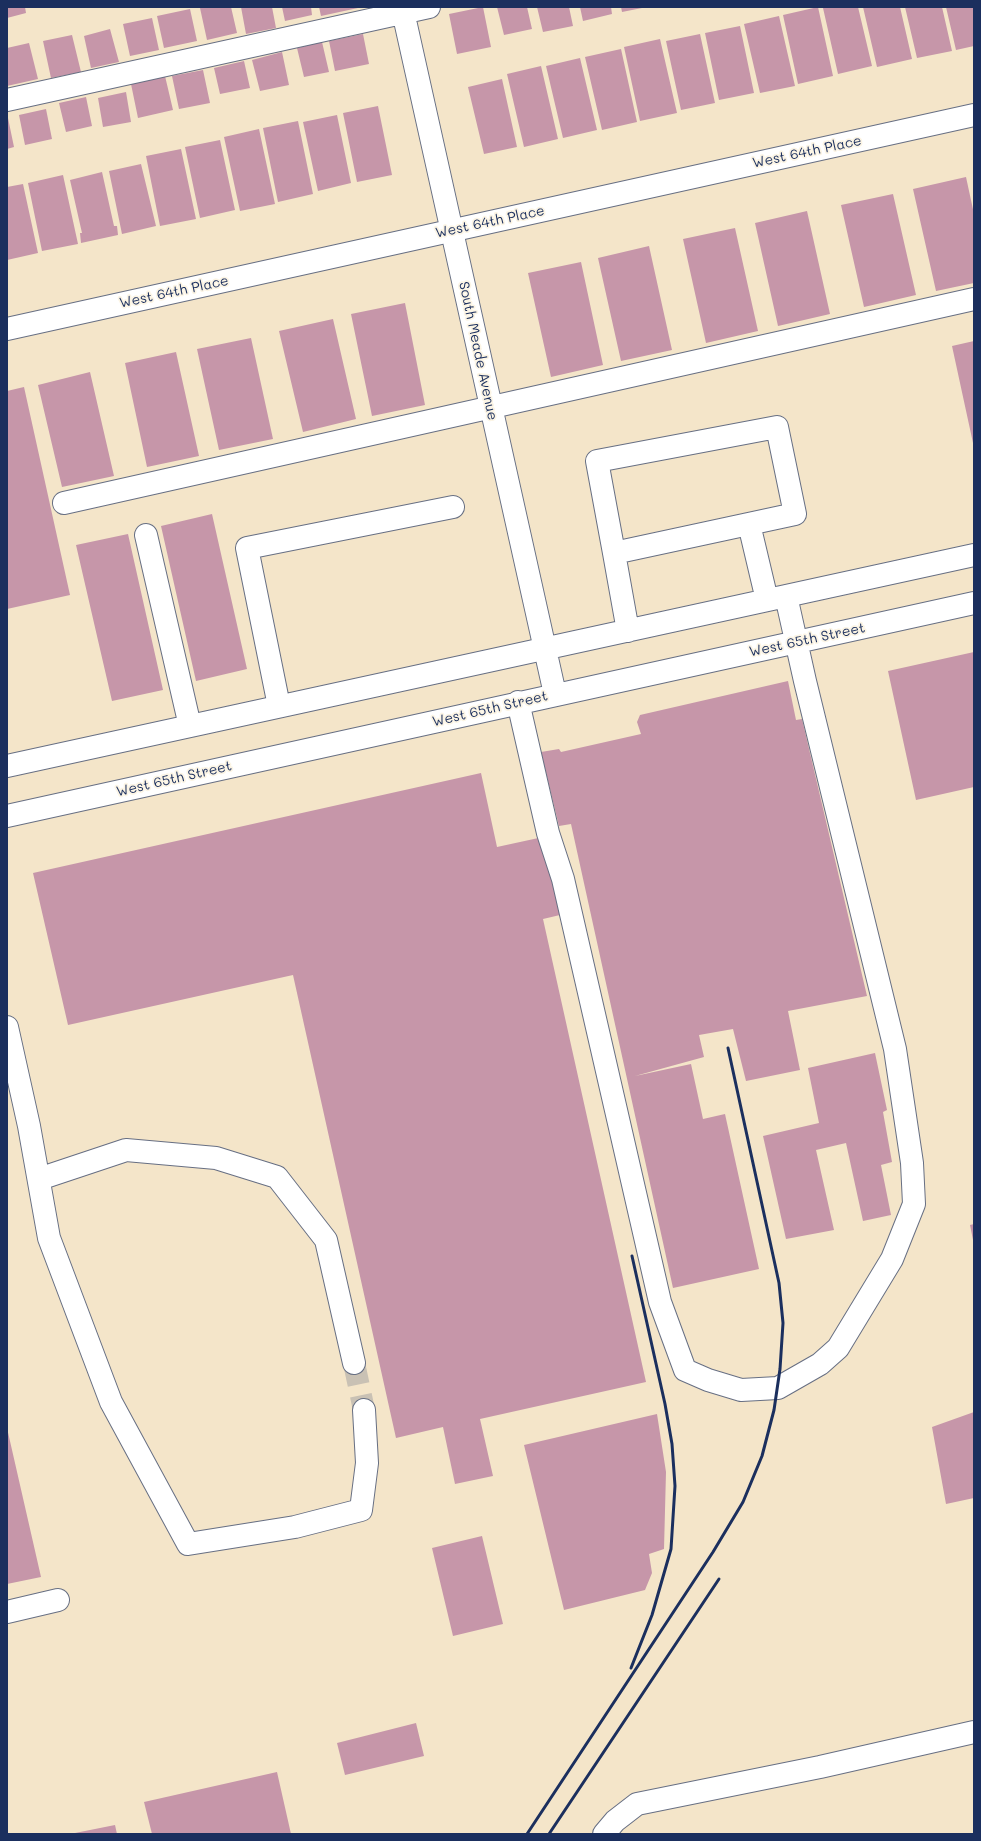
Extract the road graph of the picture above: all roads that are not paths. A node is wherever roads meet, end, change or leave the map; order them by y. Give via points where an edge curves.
1 (429, 7) edge
2 (402, 10) edge
3 (7, 100) edge
4 (974, 115) edge
5 (452, 230) junction
6 (974, 299) edge
7 (7, 329) edge
8 (491, 408) junction
9 (64, 503) dead end
10 (453, 507) dead end
11 (749, 524) junction
12 (146, 535) dead end
13 (614, 553) junction
14 (974, 555) edge
15 (777, 598) junction
16 (974, 603) edge
17 (628, 631) junction
18 (796, 642) junction
19 (545, 649) junction
20 (555, 694) junction
21 (518, 702) junction
22 (279, 706) junction
23 (190, 726) junction
24 (7, 766) edge
25 (7, 816) edge
26 (7, 1027) edge
27 (38, 1179) junction
28 (354, 1363) tunnel mouth
29 (364, 1410) tunnel mouth
30 (58, 1600) dead end
31 (7, 1612) edge
32 (974, 1732) edge
33 (604, 1834) edge

1 - 2 street
2 - 3 street
2 - 5 street, South Meade Avenue
4 - 5 street, West 64th Place
5 - 7 street, West 64th Place
5 - 8 street, South Meade Avenue
6 - 8 street
8 - 9 street
8 - 19 street, South Meade Avenue
10 - 22 street via 247,548
11 - 13 street
11 - 13 street via 795,514 777,427 597,461
11 - 15 street
12 - 23 street
13 - 17 street
14 - 15 street
15 - 17 street
15 - 18 street
16 - 18 street, West 65th Street
17 - 19 street
18 - 20 street, West 65th Street
18 - 21 street via 895,1049 912,1163 914,1204 892,1259 838,1348 820,1364 778,1388 741,1390 685,1370 660,1302 563,880 548,833
19 - 20 street, South Meade Avenue
19 - 22 street
20 - 21 street, West 65th Street
21 - 25 street, West 65th Street
22 - 23 street
23 - 24 street
26 - 27 street
27 - 28 street via 126,1150 216,1158 276,1177 326,1240
27 - 29 street via 49,1238 111,1402 188,1544 295,1527 361,1510 367,1463
30 - 31 street
32 - 33 street via 820,1767 637,1804 615,1821

